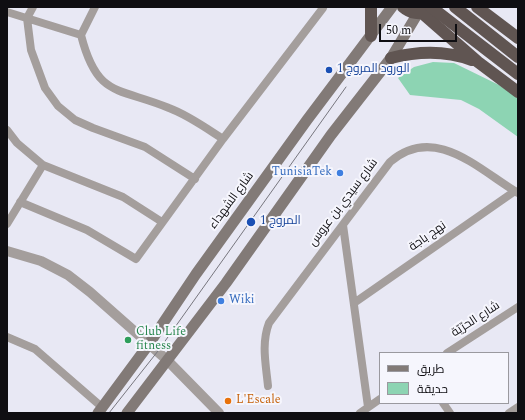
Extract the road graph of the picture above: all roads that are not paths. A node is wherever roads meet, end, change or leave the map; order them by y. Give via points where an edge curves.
1 (33, 7) edge
2 (95, 7) edge
3 (371, 7) edge
4 (392, 7) edge
5 (403, 7) edge
6 (436, 7) edge
7 (455, 7) edge
8 (323, 8) dead end
9 (480, 9) edge
10 (424, 11) edge
11 (7, 12) edge
12 (27, 18) junction
13 (81, 35) junction
14 (371, 36) junction
15 (518, 38) edge
16 (518, 57) edge
17 (391, 58) junction
18 (478, 62) junction
19 (518, 74) edge
20 (518, 92) edge
21 (7, 130) edge
22 (223, 139) junction
23 (43, 165) junction
24 (194, 179) junction
25 (517, 192) edge
26 (20, 202) junction
27 (162, 222) junction
28 (7, 224) edge
29 (343, 225) junction
30 (7, 251) edge
31 (354, 303) junction
32 (518, 307) edge
33 (7, 337) edge
34 (149, 344) junction
35 (449, 352) edge
36 (168, 360) junction
37 (268, 386) dead end
38 (379, 400) edge
39 (444, 404) edge
40 (518, 406) edge
41 (368, 407) junction
42 (101, 410) edge
43 (127, 413) edge
44 (219, 413) edge
45 (360, 413) edge
46 (450, 413) edge
47 (509, 413) edge

1 - 12 street
2 - 13 street
3 - 14 highway
4 - 14 main road, شارع الشهداء
5 - 10 highway
6 - 10 highway via 428,12
7 - 16 highway
8 - 22 street
9 - 15 highway
10 - 17 main road
10 - 18 highway
10 - 19 highway, bridge
11 - 12 street
12 - 13 street
12 - 24 street via 36,69 58,106 76,120 145,147
13 - 22 street via 92,67 108,84 120,91 172,108
14 - 34 main road, شارع الشهداء via 259,186
17 - 18 highway via 428,52 454,55
17 - 36 main road via 331,135
18 - 20 highway
21 - 23 street via 17,143
22 - 24 street
23 - 26 street
23 - 27 street via 123,197
24 - 27 street
25 - 29 street, شارع سيدي بن عروس via 465,158 440,148 426,147 399,154 390,162
25 - 31 street, نهج باجة
26 - 27 street via 87,230 136,259
26 - 28 street
29 - 31 street
29 - 37 street, شارع سيدي بن عروس via 269,323 264,344
30 - 34 street via 41,261 68,275
31 - 41 street
32 - 35 street, شارع الحرّيّة
33 - 42 street via 35,349
34 - 36 street
34 - 42 main road, شارع الشهداء
36 - 43 main road
36 - 44 street
38 - 41 street
39 - 46 street
40 - 47 street
41 - 45 street

